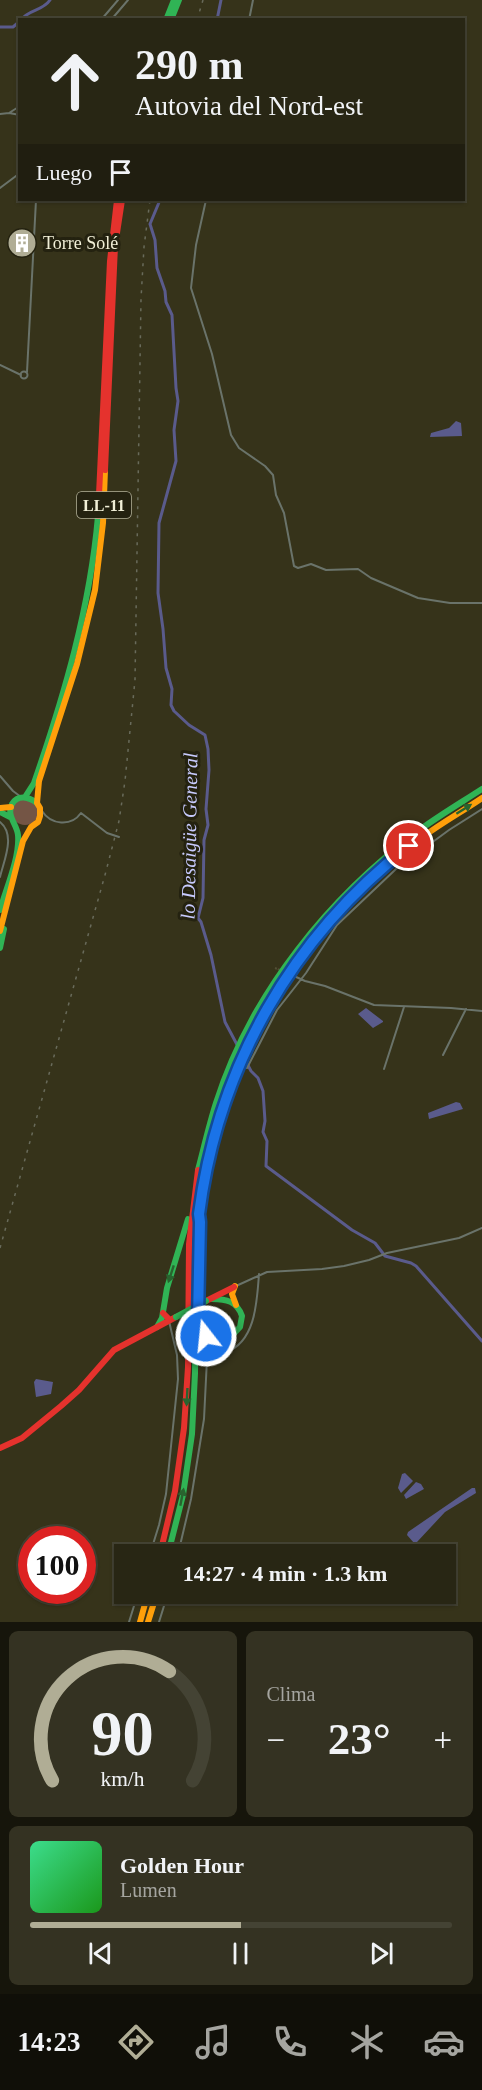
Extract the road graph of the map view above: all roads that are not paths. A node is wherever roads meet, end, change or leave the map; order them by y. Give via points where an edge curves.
1 (118, 0) edge
2 (128, 0) edge
3 (174, 0) edge
4 (179, 0) edge
5 (253, 0) edge
6 (104, 16) joint
7 (106, 18) edge
8 (111, 18) edge
9 (167, 18) edge
10 (172, 18) edge
11 (249, 18) edge
12 (18, 107) edge
13 (9, 113) junction
14 (0, 114) edge
15 (18, 115) edge
16 (18, 174) edge
17 (0, 188) edge
18 (36, 201) edge
19 (117, 201) edge
20 (122, 201) edge
21 (206, 201) edge
22 (0, 365) edge
23 (27, 372) junction
24 (21, 375) junction
25 (482, 603) edge
26 (0, 776) edge
27 (482, 789) edge
28 (13, 791) junction
29 (23, 797) junction
30 (482, 798) edge
31 (12, 804) junction
32 (39, 805) junction
33 (482, 809) edge
34 (0, 810) edge
35 (10, 817) junction
36 (52, 820) junction
37 (0, 822) edge
38 (38, 822) junction
39 (16, 825) junction
40 (31, 827) junction
41 (119, 837) dead end
42 (15, 868) junction
43 (0, 877) edge
44 (0, 910) edge
45 (0, 931) edge
46 (0, 948) edge
47 (294, 976) dead end
48 (301, 980) junction
49 (404, 1007) junction
50 (466, 1009) junction
51 (482, 1011) edge
52 (443, 1055) dead end
53 (247, 1068) dead end
54 (384, 1069) dead end
55 (193, 1197) junction
56 (199, 1214) junction
57 (482, 1228) edge
58 (259, 1274) junction
59 (235, 1286) junction
60 (209, 1300) junction
61 (236, 1305) junction
62 (163, 1311) junction
63 (172, 1319) junction
64 (157, 1327) junction
65 (0, 1448) edge
66 (153, 1544) edge
67 (163, 1544) edge
68 (170, 1544) edge
69 (180, 1544) edge
70 (135, 1604) edge
71 (145, 1604) edge
72 (153, 1604) edge
73 (165, 1604) edge
74 (129, 1622) edge
75 (140, 1622) edge
76 (148, 1622) edge
77 (159, 1622) edge

1 - 6 street
2 - 8 street
3 - 9 main road
4 - 10 main road
5 - 11 street
6 - 7 street
12 - 13 street
13 - 14 street
13 - 15 street
16 - 17 street
18 - 23 street
19 - 29 main road, LL-11 via 110,254 99,517 92,575 70,672 33,784
20 - 32 main road, LL-11 via 98,572 83,644 41,776
21 - 25 street via 191,288 214,360 230,431 239,448 273,475 294,566 358,569 418,598
22 - 24 street
23 - 24 street
23 - 24 street via 26,378
26 - 28 street
27 - 55 main road via 399,845 341,896 287,962 240,1042 216,1100
28 - 29 street
28 - 31 street
29 - 31 main road
29 - 32 main road
56 -> 30 main road via 217,1125 240,1060 289,972 344,904 397,856
31 - 34 main road
31 - 35 main road
32 - 36 street
32 - 38 main road, LL-11
33 - 48 street via 381,881 334,928
34 - 35 main road
35 - 39 main road
36 - 38 street
36 - 41 street via 70,823 81,813
37 - 43 street via 8,837
38 - 40 main road
39 - 40 main road
39 - 44 main road via 17,840
40 - 42 main road
42 - 45 main road
42 - 46 main road
47 - 48 street
48 - 49 street via 374,1005
48 - 53 street via 277,1010
49 - 50 street
49 - 54 street
50 - 51 street
50 - 52 street
55 -> 62 main road
55 -> 67 main road via 185,1423 176,1491
56 - 61 main road via 198,1319 206,1336 222,1342 235,1335 242,1318
68 -> 56 main road via 194,1419
57 - 58 street via 449,1241 332,1268
58 - 59 street
58 - 69 street via 254,1320 247,1334 232,1349 212,1353 207,1359 204,1419
59 - 60 main road
59 - 61 main road via 232,1294
60 - 61 main road via 226,1299
60 - 63 main road, bridge
62 - 63 main road via 165,1317
62 - 64 main road
63 - 64 main road
63 - 66 street via 178,1378 165,1500
64 - 65 main road via 114,1350 66,1402 22,1438
70 - 74 street
71 - 75 main road
72 - 76 main road
73 - 77 street

